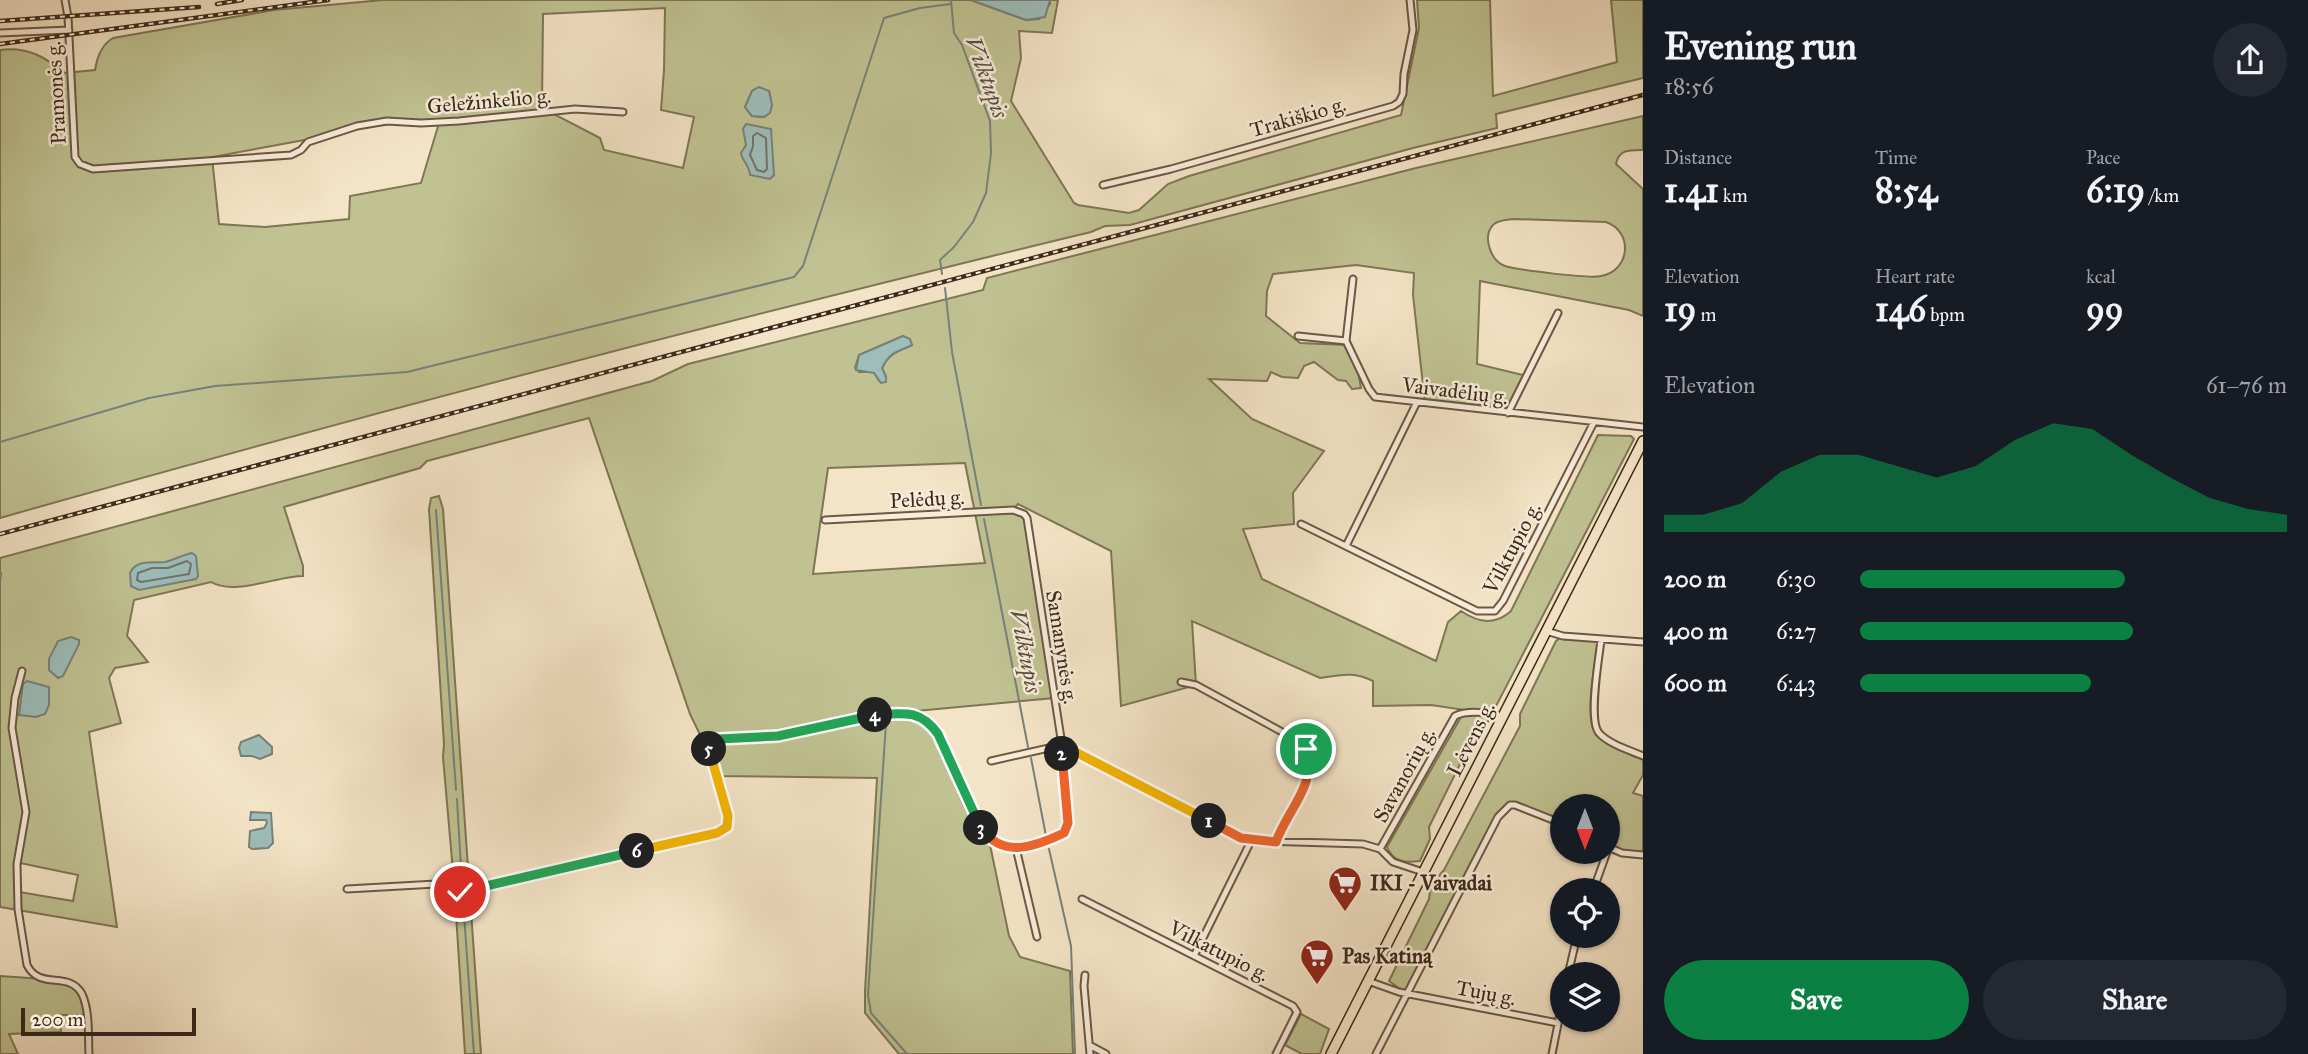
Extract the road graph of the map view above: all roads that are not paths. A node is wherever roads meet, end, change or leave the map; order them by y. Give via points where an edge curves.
1 (65, 0) edge
2 (1410, 0) edge
3 (69, 30) junction
4 (0, 33) edge
5 (624, 112) dead end
6 (93, 169) joint
7 (1103, 185) dead end
8 (1353, 279) dead end
9 (1558, 313) dead end
10 (1298, 336) dead end
11 (1346, 341) junction
12 (1417, 402) junction
13 (1508, 413) junction
14 (1594, 422) junction
15 (1643, 428) edge
16 (1643, 441) edge
17 (1640, 454) edge
18 (1027, 519) joint
19 (825, 520) dead end
20 (1301, 524) dead end
21 (1346, 546) junction
22 (1546, 631) junction
23 (1601, 640) junction
24 (1643, 642) edge
25 (22, 671) dead end
26 (1181, 682) dead end
27 (1502, 717) junction
28 (1062, 745) junction
29 (1643, 756) edge
30 (991, 761) dead end
31 (1550, 819) edge
32 (1251, 841) junction
33 (1276, 842) junction
34 (1016, 848) junction
35 (1380, 849) junction
36 (1620, 852) edge
37 (1643, 855) edge
38 (1423, 872) junction
39 (454, 883) dead end
40 (347, 889) dead end
41 (455, 893) dead end
42 (1082, 899) dead end
43 (1037, 937) dead end
44 (1195, 956) junction
45 (1085, 975) dead end
46 (1368, 981) junction
47 (1407, 994) junction
48 (1550, 1021) edge
49 (1556, 1032) edge
50 (1091, 1046) junction
51 (89, 1054) edge
52 (1090, 1054) edge
53 (1106, 1054) edge
54 (1276, 1054) edge
55 (1331, 1054) edge
56 (1376, 1054) edge
57 (1552, 1054) edge

1 - 3 street
2 - 7 street, Trakiškio g. via 1413,30 1403,94 1393,106
3 - 4 street, Pramonės g.
3 - 6 street, Pramonės g. via 75,157
5 - 6 street, Geležinkelio g. via 575,109 439,122 387,121 308,142 291,155
8 - 11 street
9 - 13 street
10 - 11 street
11 - 12 street, Vaivadėlių g. via 1375,397
12 - 13 street, Vaivadėlių g.
12 - 21 street
13 - 14 street, Vaivadėlių g.
14 - 15 street, Vaivadėlių g.
14 - 21 street, Vilktupio g. via 1494,611 1477,611
16 - 17 main road, Lėvens g.
17 - 22 main road, Lėvens g.
18 - 19 street, Pelėdų g. via 1013,510
18 - 28 street, Samanynės g.
20 - 21 street, Vilktupio g.
22 - 23 street
22 - 27 main road, Lėvens g.
23 - 24 street
23 - 29 street via 1596,728 1605,739
25 - 51 street via 12,728 26,812 17,864 27,965 38,978 78,988 87,1017
26 - 33 street via 1196,685 1306,749 1308,779
27 - 35 street, Savanorių g. via 1455,716
27 - 38 main road, Lėvens g.
28 - 30 street
28 - 32 street, Savanorių g.
28 - 34 street, Samanynės g. via 1068,823 1064,833 1044,843
31 - 47 street via 1515,805 1505,808
32 - 33 street, Savanorių g.
32 - 44 street
33 - 35 street, Savanorių g. via 1363,844
34 - 41 street via 989,840 977,823 930,723 919,715 875,715 778,736 711,743 709,753 728,816 727,827 717,833
34 - 43 street
35 - 38 street via 1393,862
36 - 37 street
38 - 46 main road, Lėvens g.
39 - 40 street
42 - 44 street, Vilkatupio g.
44 - 54 street, Vilkatupio g. via 1296,1010
45 - 50 street
46 - 47 street, Tujų g.
46 - 55 main road, Lėvens g.
47 - 48 street, Tujų g.
47 - 56 street
49 - 57 street
50 - 52 street
50 - 53 street

